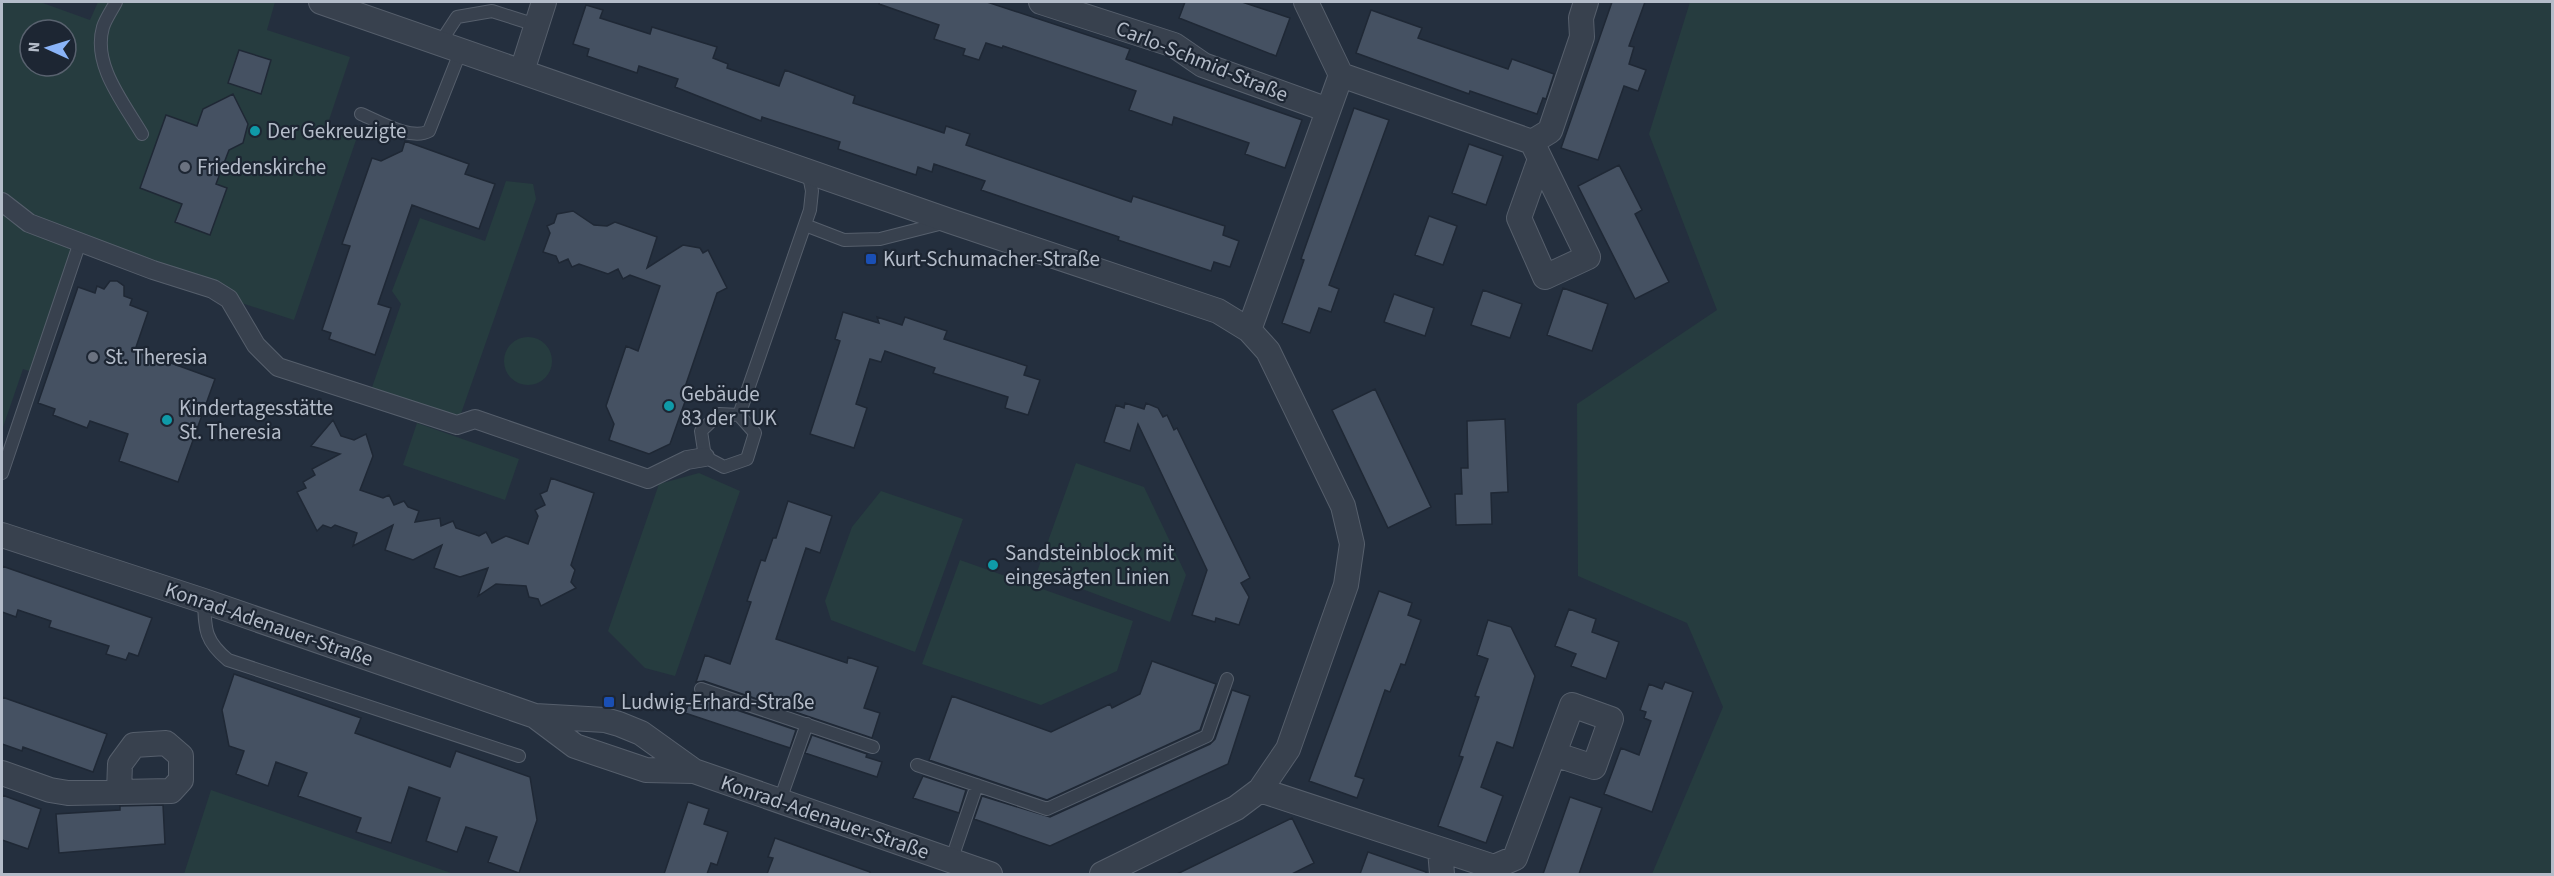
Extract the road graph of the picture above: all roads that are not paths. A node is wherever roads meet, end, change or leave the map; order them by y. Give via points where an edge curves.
1 (116, 2) edge
2 (321, 2) edge
3 (544, 2) edge
4 (1041, 2) edge
5 (1306, 2) edge
6 (1586, 2) edge
7 (536, 25) junction
8 (451, 46) junction
9 (522, 71) junction
10 (1341, 75) junction
11 (1328, 110) junction
12 (361, 114) dead end
13 (142, 134) dead end
14 (808, 171) junction
15 (2, 202) edge
16 (950, 221) junction
17 (805, 225) junction
18 (80, 242) junction
19 (1249, 330) junction
20 (739, 415) junction
21 (705, 457) junction
22 (2, 473) edge
23 (2, 535) edge
24 (204, 601) junction
25 (1227, 679) dead end
26 (701, 689) dead end
27 (535, 716) junction
28 (807, 724) junction
29 (873, 747) dead end
30 (1554, 754) dead end
31 (519, 756) dead end
32 (917, 765) dead end
33 (694, 771) junction
34 (2, 773) edge
35 (977, 785) junction
36 (1260, 790) junction
37 (119, 792) dead end
38 (780, 800) junction
39 (1440, 850) junction
40 (951, 861) junction
41 (990, 874) edge
42 (1102, 874) edge
43 (1442, 874) edge

1 - 13 lane via 103,26 100,49 110,81
2 - 8 street
3 - 7 street
4 - 11 street, Carlo-Schmid-Straße via 1174,45 1203,65
5 - 10 street
6 - 10 street via 1581,18 1582,37 1550,131 1536,151
7 - 8 lane via 492,11 457,17
7 - 9 street
8 - 9 street
8 - 12 lane via 429,130 408,133
9 - 14 street
10 - 11 street
11 - 19 street
14 - 16 street
14 - 17 lane via 812,191
15 - 18 street via 29,223
16 - 17 lane via 880,239 844,240
16 - 19 street via 1218,311
17 - 20 lane
18 - 21 street via 213,289 229,299 256,345 278,367 457,425 475,419 648,479 687,460
18 - 22 lane
19 - 36 street via 1268,351 1338,495 1352,544 1346,585 1312,684 1287,749
20 - 21 lane via 719,414 701,431
20 - 21 lane via 755,433 747,459 724,467
23 - 24 street, Konrad-Adenauer-Straße
24 - 27 street, Konrad-Adenauer-Straße
24 - 31 lane via 205,627 213,647 228,660
25 - 35 lane via 1207,736 1047,809
26 - 28 lane
27 - 33 street, Konrad-Adenauer-Straße via 575,746 646,770
27 - 33 street, Konrad-Adenauer-Straße via 619,724 641,733
28 - 29 lane
28 - 38 lane
30 - 39 street via 1515,858 1494,867
32 - 35 lane
33 - 38 street, Konrad-Adenauer-Straße
34 - 37 street via 68,793
35 - 40 lane
36 - 39 street
36 - 42 street via 1236,808
38 - 40 street, Konrad-Adenauer-Straße
39 - 43 street
40 - 41 street, Konrad-Adenauer-Straße

